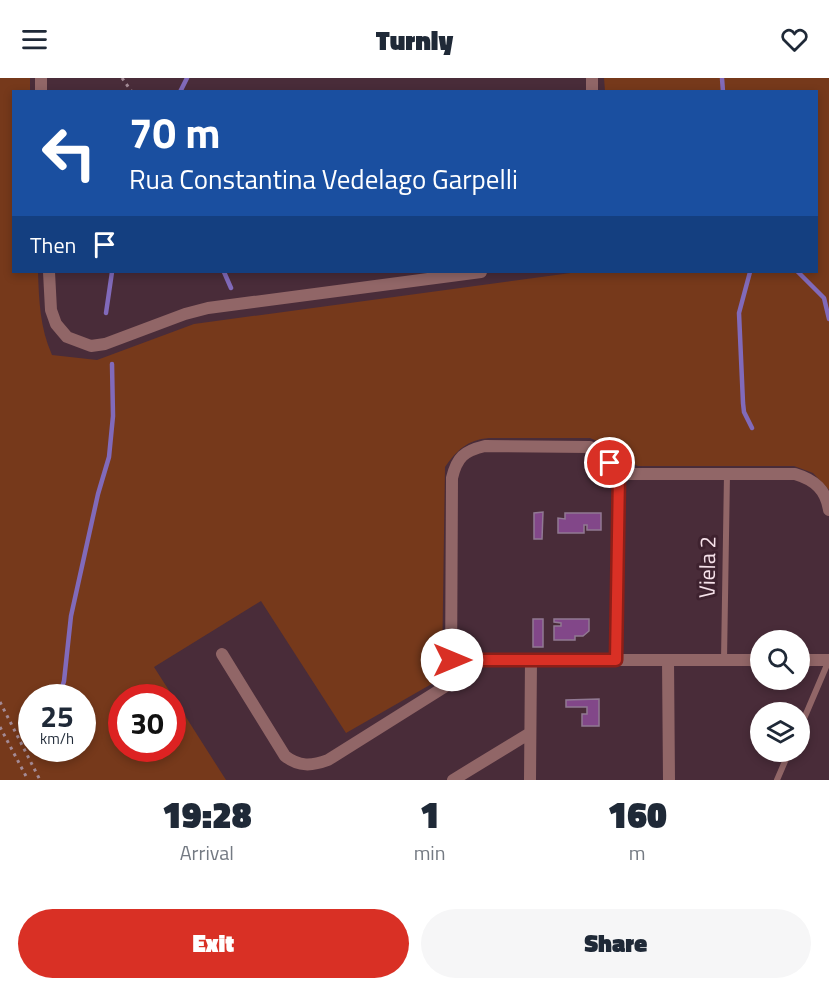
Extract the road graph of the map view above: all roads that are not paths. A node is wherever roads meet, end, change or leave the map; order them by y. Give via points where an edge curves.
1 (49, 273) edge
2 (474, 273) edge
3 (619, 474) junction
4 (727, 474) junction
5 (829, 510) edge
6 (222, 654) dead end
7 (452, 660) junction
8 (531, 660) junction
9 (616, 660) junction
10 (668, 660) junction
11 (724, 660) junction
12 (750, 660) edge
13 (810, 660) edge
14 (829, 660) edge
15 (810, 705) edge
16 (530, 733) junction
17 (785, 762) edge
18 (453, 780) edge
19 (530, 780) edge
20 (669, 780) edge
21 (777, 780) edge

1 - 2 street via 51,310 56,324 67,338 91,346 208,309
3 - 4 street
3 - 7 street via 601,453 590,447 484,446 461,457 452,478
3 - 9 street
4 - 5 street via 805,477 824,493
4 - 11 lane, Viela 2
6 - 7 street via 285,756 304,765 328,760 446,686 451,680
7 - 8 street
8 - 9 street
8 - 16 street
9 - 10 street
10 - 11 street
10 - 20 street
11 - 12 street
13 - 14 street
14 - 15 lane
16 - 18 street
16 - 19 street
17 - 21 lane

